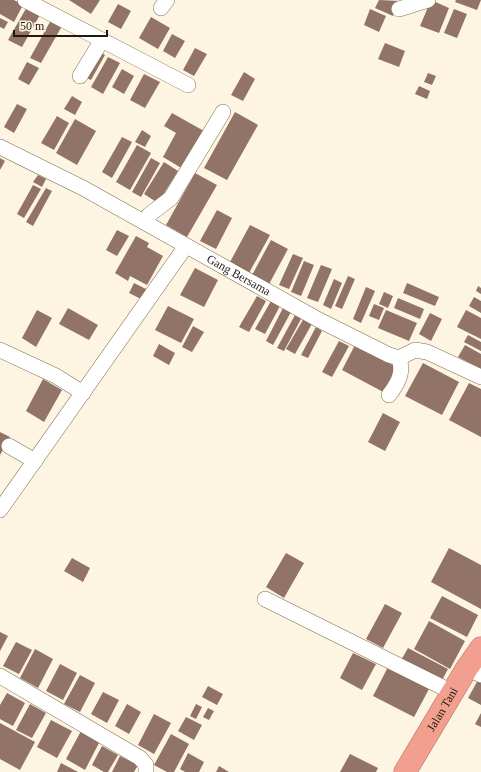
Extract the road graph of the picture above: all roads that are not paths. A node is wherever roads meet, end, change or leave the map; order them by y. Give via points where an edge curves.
1 (25, 0) edge
2 (428, 0) edge
3 (399, 10) dead end
4 (102, 40) junction
5 (80, 76) dead end
6 (188, 85) dead end
7 (223, 112) dead end
8 (0, 147) edge
9 (144, 222) junction
10 (186, 246) junction
11 (0, 350) edge
12 (399, 358) junction
13 (481, 377) edge
14 (82, 393) junction
15 (389, 395) dead end
16 (9, 446) dead end
17 (35, 461) junction
18 (0, 510) edge
19 (265, 599) dead end
20 (481, 648) edge
21 (474, 671) edge
22 (0, 676) edge
23 (452, 692) junction
24 (146, 772) edge
25 (405, 772) edge

1 - 4 street
2 - 3 street
4 - 5 street
4 - 6 street
7 - 9 street via 171,198
8 - 9 street, Gang Bersama
9 - 10 street, Gang Bersama
10 - 12 street, Gang Bersama via 319,320
10 - 14 street
11 - 14 street via 56,376
12 - 13 street via 410,351 421,351
12 - 15 street via 401,373 398,383
14 - 17 street
16 - 17 street
17 - 18 street
19 - 23 street
20 - 21 highway, Jalan Tani
21 - 23 highway, Jalan Tani
22 - 24 street via 140,758 146,765
23 - 25 highway, Jalan Tani

